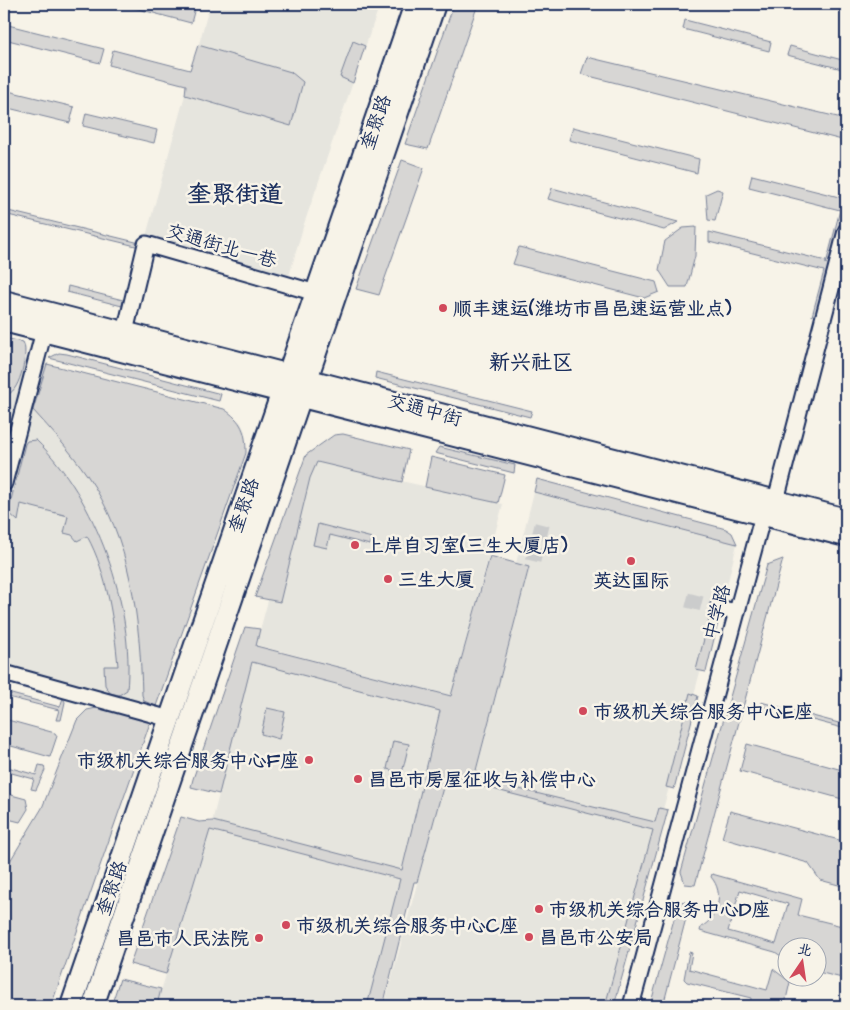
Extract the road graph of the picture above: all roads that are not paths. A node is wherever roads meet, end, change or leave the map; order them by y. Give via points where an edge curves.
1 (415, 4) edge
2 (435, 4) edge
3 (846, 231) edge
4 (316, 293) junction
5 (4, 301) edge
6 (4, 321) edge
7 (44, 331) junction
8 (125, 332) junction
9 (294, 386) junction
10 (4, 483) edge
11 (769, 508) junction
12 (846, 519) edge
13 (846, 536) edge
14 (718, 608) tunnel mouth
15 (737, 612) junction
16 (4, 673) edge
17 (170, 719) junction
18 (71, 1006) edge
19 (92, 1006) edge
20 (631, 1006) edge

1 - 4 main road, 奎聚路
2 - 9 main road, 奎聚路
3 - 11 street, 中学路
4 - 8 street, 交通街北一巷 via 146,244
4 - 9 main road, 奎聚路
5 - 8 main road, 交通中街
6 - 7 main road, 交通中街
7 - 9 main road, 交通中街
7 - 10 street
8 - 9 main road, 交通中街
9 - 11 main road, 交通中街
9 - 17 main road, 奎聚路
9 - 19 main road, 奎聚路
11 - 12 main road, 交通中街
11 - 13 main road, 交通中街
11 - 15 street, 中学路
14 - 15 street
15 - 20 street, 中学路
16 - 17 street
17 - 18 main road, 奎聚路

